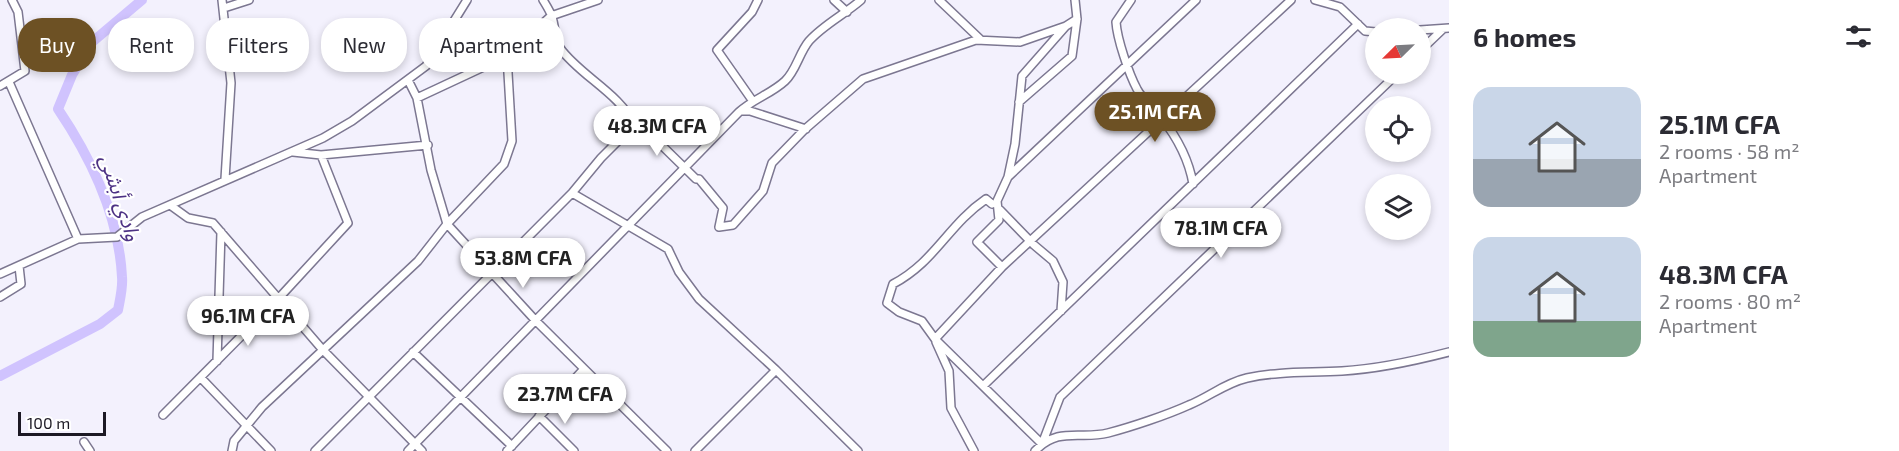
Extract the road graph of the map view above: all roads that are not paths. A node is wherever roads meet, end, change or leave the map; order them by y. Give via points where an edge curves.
1 (12, 0) edge
2 (249, 0) edge
3 (467, 0) edge
4 (543, 0) edge
5 (598, 0) edge
6 (758, 0) edge
7 (834, 0) edge
8 (861, 0) edge
9 (939, 0) edge
10 (1076, 0) edge
11 (1131, 0) edge
12 (1196, 0) edge
13 (1291, 0) edge
14 (1315, 0) edge
15 (223, 4) edge
16 (847, 12) junction
17 (551, 16) junction
18 (1077, 19) junction
19 (1358, 24) junction
20 (1066, 26) junction
21 (1446, 28) edge
22 (1431, 29) edge
23 (1365, 31) edge
24 (980, 39) junction
25 (1431, 41) edge
26 (1128, 63) junction
27 (473, 72) edge
28 (508, 72) edge
29 (408, 80) junction
30 (9, 82) junction
31 (1387, 84) edge
32 (0, 86) edge
33 (417, 98) junction
34 (752, 100) junction
35 (1019, 102) junction
36 (741, 111) junction
37 (1162, 119) junction
38 (634, 125) junction
39 (806, 129) junction
40 (428, 145) junction
41 (292, 152) junction
42 (321, 155) junction
43 (687, 168) junction
44 (1008, 177) junction
45 (225, 179) junction
46 (1193, 184) junction
47 (572, 193) junction
48 (992, 204) dead end
49 (170, 205) junction
50 (1000, 210) dead end
51 (447, 224) junction
52 (628, 225) junction
53 (221, 231) junction
54 (78, 239) junction
55 (1030, 241) junction
56 (19, 266) junction
57 (1002, 267) junction
58 (0, 274) edge
59 (492, 274) junction
60 (0, 297) edge
61 (278, 299) junction
62 (1061, 311) junction
63 (536, 321) junction
64 (935, 339) junction
65 (322, 349) junction
66 (412, 352) junction
67 (1449, 352) edge
68 (217, 361) junction
69 (584, 369) junction
70 (776, 370) junction
71 (201, 378) junction
72 (983, 386) junction
73 (370, 395) junction
74 (461, 397) junction
75 (163, 415) dead end
76 (539, 416) junction
77 (246, 426) junction
78 (84, 442) dead end
79 (415, 444) junction
80 (1042, 444) junction
81 (510, 448) edge
82 (90, 451) edge
83 (232, 451) edge
84 (272, 451) edge
85 (315, 451) edge
86 (408, 451) edge
87 (422, 451) edge
88 (574, 451) edge
89 (667, 451) edge
90 (694, 451) edge
91 (858, 451) edge
92 (974, 451) edge
93 (1035, 451) edge

1 - 30 street via 18,12 26,68
2 - 15 street
3 - 29 street via 426,66
4 - 17 street
5 - 17 street
6 - 34 street via 717,50
7 - 16 street
8 - 16 street
9 - 24 street
10 - 18 street
11 - 26 street via 1116,22 1116,34
12 - 26 street
13 - 37 street
14 - 19 street via 1340,7
15 - 45 street via 232,109
16 - 34 street via 811,39 788,78 771,92
17 - 38 street via 559,47 586,75 603,86
18 - 20 street
18 - 35 street via 1070,60
19 - 23 street
19 - 46 street
20 - 24 street via 1020,42
20 - 35 street via 1022,76
21 - 22 street
21 - 25 street
24 - 39 street via 863,79
26 - 37 street via 1137,90
26 - 44 street
27 - 33 street
28 - 51 street via 512,141 508,155
29 - 33 street
29 - 41 street via 352,121
30 - 32 street
30 - 54 street
31 - 80 street via 1060,397
33 - 40 street
34 - 36 street
35 - 44 street
36 - 39 street
36 - 43 street
37 - 46 street via 1190,167
37 - 55 street
38 - 43 street via 645,129
38 - 47 street
39 - 43 street via 772,163 763,191 733,225 719,227 723,208
40 - 42 street
40 - 51 street
41 - 42 street
41 - 45 street
42 - 61 street via 348,223
43 - 52 street
44 - 57 street via 997,201 999,220 977,242
45 - 49 street
46 - 62 street
47 - 52 street
47 - 59 street
48 - 64 street via 986,199 967,212 927,262 893,284 887,303 922,321
49 - 53 street via 188,218 213,223
49 - 54 street via 142,217 117,237
50 - 55 street
51 - 59 street
51 - 65 street via 418,261
52 - 63 street
52 - 70 street via 668,249 699,299
53 - 61 street
53 - 68 street
54 - 56 street
55 - 57 street
55 - 62 street via 1053,261 1063,282
56 - 58 street
56 - 60 street via 21,284
57 - 64 street
59 - 63 street
59 - 66 street
61 - 65 street
61 - 68 street
62 - 72 street
63 - 69 street
63 - 74 street
64 - 72 street
64 - 92 street via 949,371 951,408
65 - 73 street
65 - 77 street
66 - 73 street
66 - 74 street
67 - 80 street via 1341,371 1303,370 1246,378 1168,414 1107,433 1073,434
68 - 71 street
69 - 76 street
69 - 89 street
70 - 90 street
70 - 91 street
71 - 75 street
71 - 77 street
72 - 80 street
73 - 79 street
73 - 85 street
74 - 79 street
74 - 81 street
76 - 81 street
76 - 88 street
77 - 83 street via 234,441
77 - 84 street
78 - 82 street
79 - 86 street
79 - 87 street
80 - 93 street

